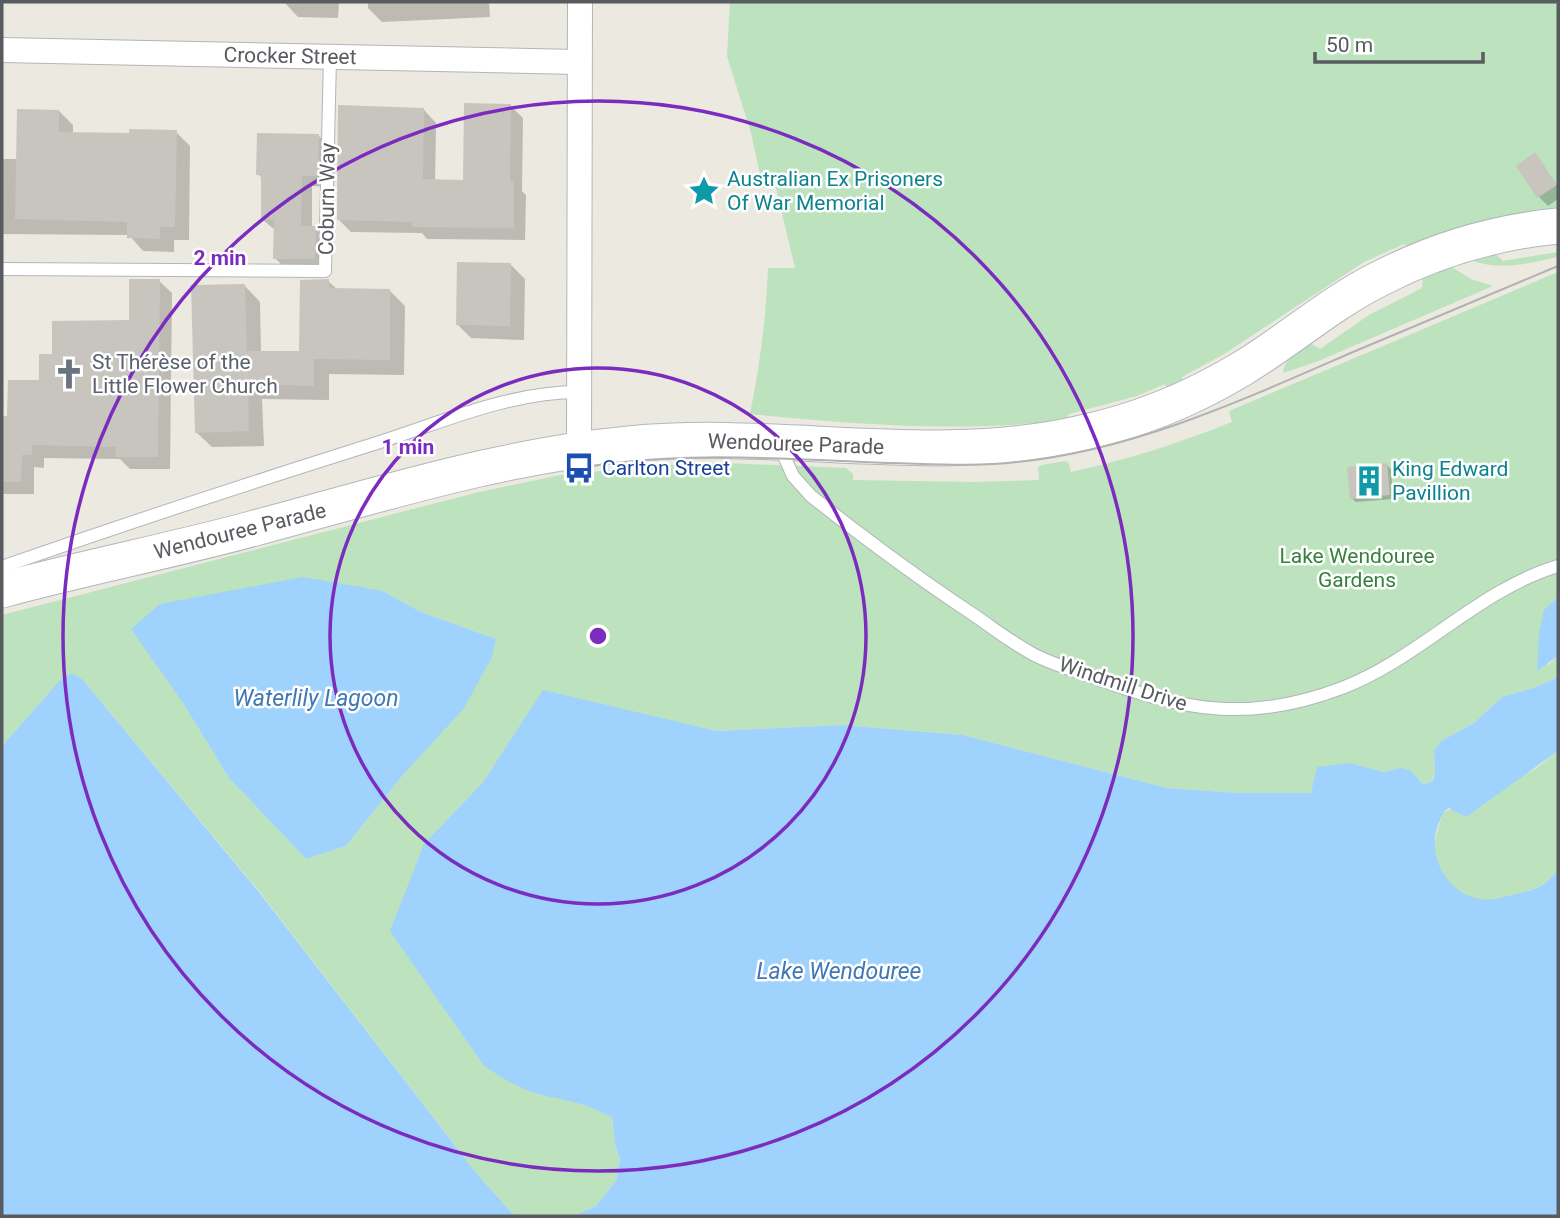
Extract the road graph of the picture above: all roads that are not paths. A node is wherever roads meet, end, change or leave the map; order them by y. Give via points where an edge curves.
1 (580, 2) edge
2 (2, 50) edge
3 (330, 57) junction
4 (578, 62) junction
5 (1558, 226) edge
6 (2, 269) edge
7 (579, 392) junction
8 (778, 441) junction
9 (579, 449) junction
10 (1558, 566) edge
11 (2, 567) edge
12 (2, 590) edge

1 - 4 street
2 - 3 street, Crocker Street
3 - 4 street, Crocker Street
3 - 6 lane, Coburn Way via 325,271
4 - 7 street
5 - 8 street, Wendouree Parade via 1471,242 1409,264 1356,292 1225,379 1114,425 1009,445 919,448
7 - 9 street
7 - 11 lane, Wendouree Parade via 537,393 474,411
8 - 9 street, Wendouree Parade via 680,441
8 - 10 lane, Windmill Drive via 793,476 811,496 1031,654 1130,691 1208,710 1251,709 1343,688 1375,673 1512,585
9 - 12 street, Wendouree Parade via 477,468

